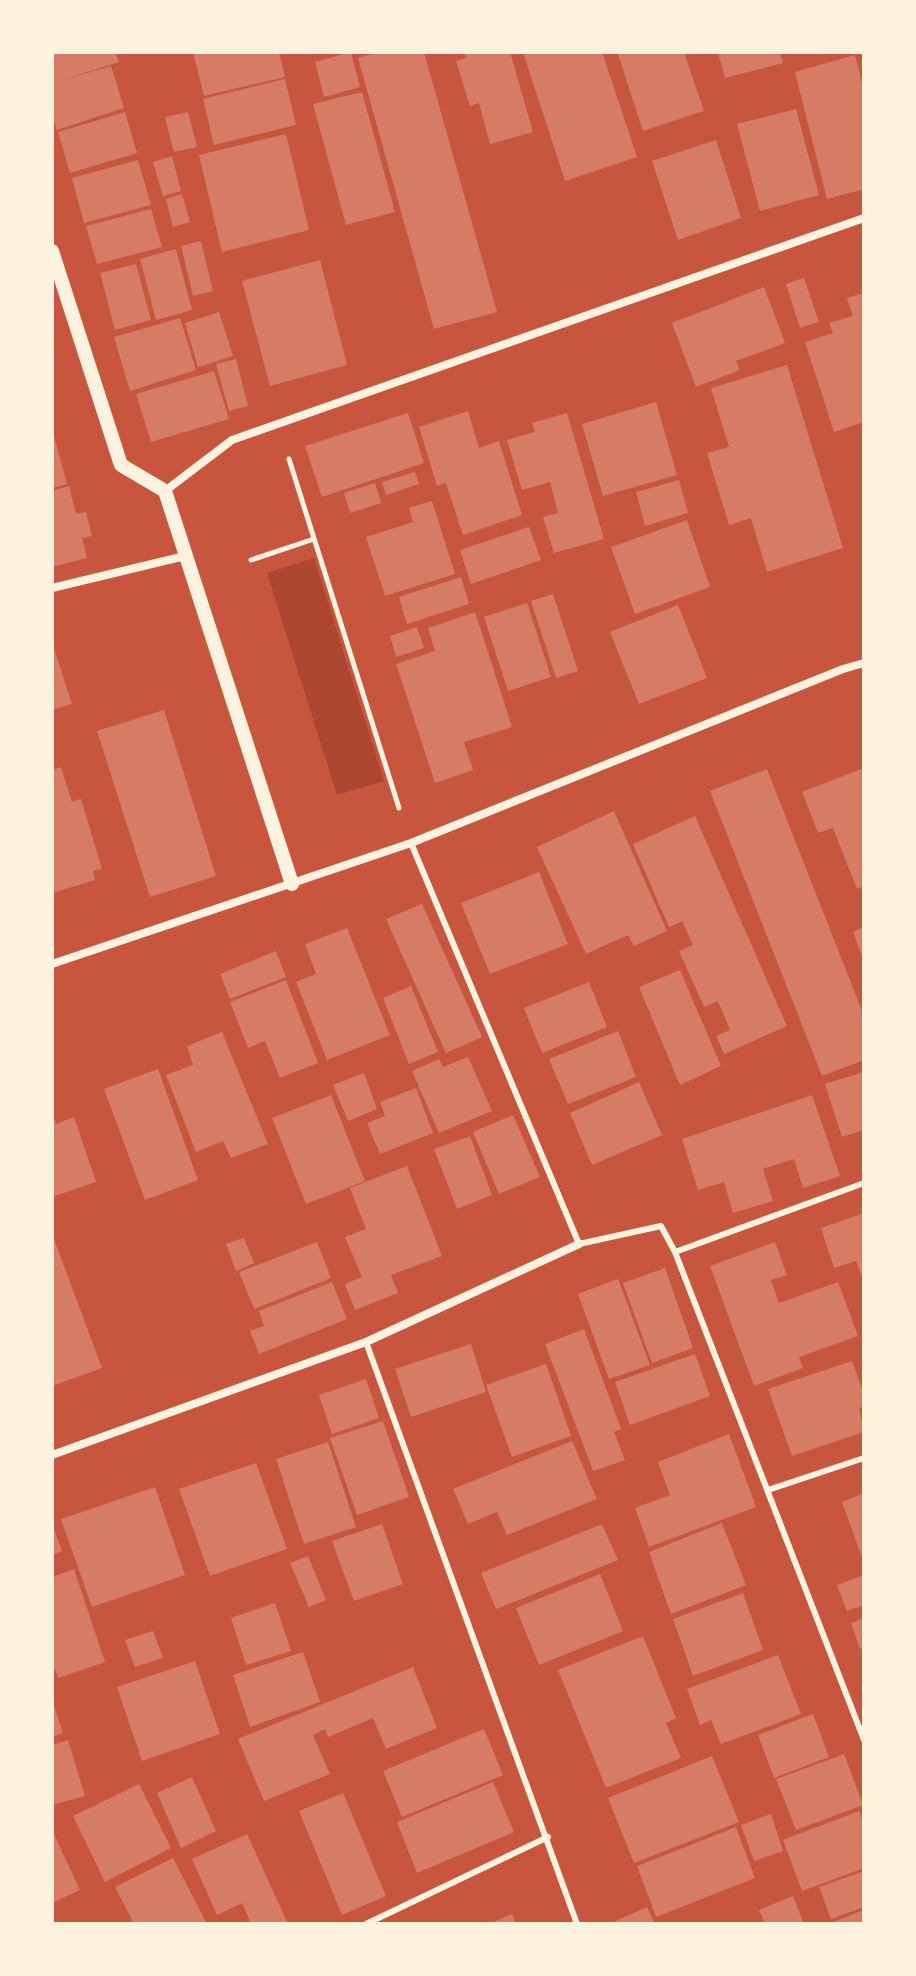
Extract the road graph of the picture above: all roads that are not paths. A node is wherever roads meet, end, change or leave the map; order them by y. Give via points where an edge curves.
1 (864, 218) edge
2 (52, 251) edge
3 (165, 491) junction
4 (185, 556) junction
5 (52, 588) edge
6 (864, 663) edge
7 (411, 843) junction
8 (292, 884) junction
9 (52, 964) edge
10 (864, 1183) edge
11 (579, 1244) junction
12 (675, 1252) junction
13 (366, 1342) junction
14 (52, 1455) edge
15 (864, 1458) edge
16 (768, 1490) junction
17 (863, 1735) edge
18 (548, 1837) junction
19 (366, 1924) edge
20 (577, 1924) edge

1 - 3 street via 232,440
2 - 3 street via 121,465
3 - 4 street
4 - 5 street
4 - 8 street
6 - 7 street
7 - 8 street
7 - 11 lane
8 - 9 street
10 - 12 lane
11 - 12 lane via 661,1226
11 - 13 street
12 - 16 lane
13 - 14 street
13 - 18 lane
15 - 16 lane
16 - 17 lane
18 - 19 lane
18 - 20 lane

